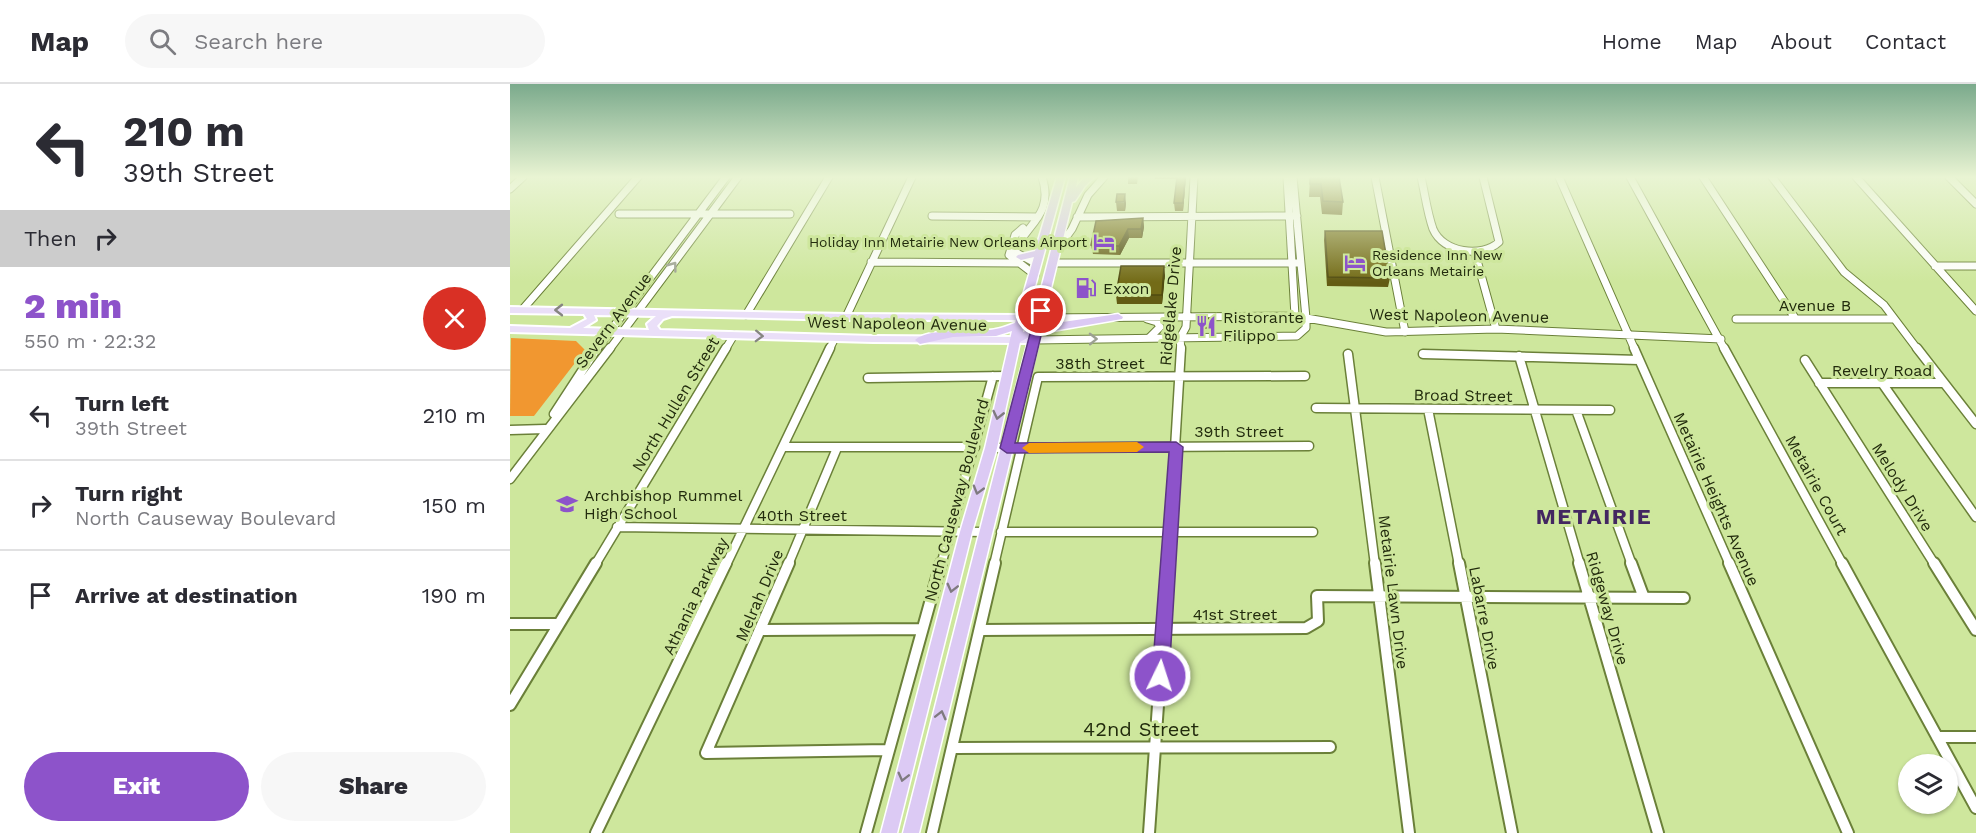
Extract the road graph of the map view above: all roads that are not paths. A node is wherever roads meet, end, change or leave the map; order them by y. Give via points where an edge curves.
1 (608, 212) edge
2 (808, 212) edge
3 (895, 212) edge
4 (1039, 212) edge
5 (1051, 212) edge
6 (1067, 212) edge
7 (1079, 212) edge
8 (1191, 212) edge
9 (1288, 212) edge
10 (1297, 212) edge
11 (1382, 212) edge
12 (1429, 212) edge
13 (1492, 212) edge
14 (1574, 212) edge
15 (1649, 212) edge
16 (1726, 212) edge
17 (1798, 212) edge
18 (1887, 212) edge
19 (619, 214) dead end
20 (699, 214) junction
21 (709, 214) junction
22 (790, 214) dead end
23 (932, 216) dead end
24 (1191, 216) junction
25 (1288, 216) junction
26 (1297, 216) junction
27 (1038, 217) junction
28 (1077, 217) junction
29 (1057, 250) junction
30 (1475, 253) junction
31 (1020, 260) junction
32 (1038, 260) junction
33 (871, 262) junction
34 (1190, 262) junction
35 (1290, 262) junction
36 (1300, 262) junction
37 (1054, 263) junction
38 (1935, 266) junction
39 (1976, 266) edge
40 (1043, 304) junction
41 (510, 310) edge
42 (522, 310) junction
43 (580, 311) junction
44 (625, 311) junction
45 (638, 311) junction
46 (1976, 311) edge
47 (681, 312) junction
48 (746, 315) junction
49 (1295, 316) junction
50 (846, 317) junction
51 (1118, 317) junction
52 (1131, 317) junction
53 (1186, 317) junction
54 (967, 318) junction
55 (1039, 318) junction
56 (1306, 318) junction
57 (1795, 318) junction
58 (1736, 319) dead end
59 (1894, 319) junction
60 (1020, 322) junction
61 (510, 329) edge
62 (1496, 329) junction
63 (565, 332) junction
64 (1405, 332) junction
65 (609, 333) junction
66 (621, 333) junction
67 (658, 333) junction
68 (1036, 334) junction
69 (734, 335) junction
70 (1629, 337) junction
71 (835, 338) junction
72 (1149, 338) junction
73 (1180, 338) junction
74 (900, 339) junction
75 (1720, 339) junction
76 (920, 340) junction
77 (1016, 340) junction
78 (1348, 354) dead end
79 (1423, 354) dead end
80 (1520, 356) junction
81 (1639, 360) junction
82 (1805, 360) dead end
83 (993, 376) junction
84 (1007, 376) junction
85 (1180, 376) junction
86 (1305, 376) dead end
87 (868, 378) dead end
88 (1820, 383) junction
89 (1882, 383) junction
90 (1944, 383) junction
91 (1316, 408) dead end
92 (1354, 408) junction
93 (1428, 409) junction
94 (1576, 410) junction
95 (1610, 410) dead end
96 (1535, 411) junction
97 (1976, 424) edge
98 (545, 429) junction
99 (510, 430) edge
100 (1309, 446) dead end
101 (783, 447) junction
102 (975, 447) junction
103 (1176, 447) junction
104 (837, 448) junction
105 (991, 448) junction
106 (1007, 448) junction
107 (1021, 448) junction
108 (510, 479) edge
109 (1976, 517) edge
110 (617, 527) junction
111 (744, 530) junction
112 (803, 530) junction
113 (950, 531) junction
114 (966, 532) junction
115 (994, 532) junction
116 (1171, 532) junction
117 (1313, 532) dead end
118 (1378, 595) junction
119 (1465, 595) junction
120 (1589, 598) junction
121 (1644, 598) junction
122 (1684, 598) dead end
123 (510, 624) edge
124 (558, 624) junction
125 (922, 629) junction
126 (761, 630) junction
127 (980, 630) junction
128 (1164, 630) junction
129 (1976, 630) edge
130 (510, 705) edge
131 (1937, 737) junction
132 (1976, 737) edge
133 (1155, 747) junction
134 (1330, 747) dead end
135 (953, 748) junction
136 (888, 750) junction
137 (1976, 808) edge
138 (596, 833) edge
139 (866, 833) edge
140 (889, 833) edge
141 (911, 833) edge
142 (933, 833) edge
143 (1149, 833) edge
144 (1409, 833) edge
145 (1512, 833) edge
146 (1658, 833) edge
147 (1848, 833) edge

1 - 42 street
2 - 48 street
3 - 33 street
4 - 27 street
5 - 32 highway, North Causeway Boulevard
6 - 29 highway
7 - 28 street
8 - 24 street, Ridgelake Drive
9 - 25 street
10 - 26 street
11 - 64 street
12 - 30 street via 1438,237
13 - 30 street via 1499,242
14 - 70 street, Metairie Heights Avenue
15 - 75 street, Metairie Court
16 - 57 street
17 - 59 street via 1844,272 1884,304
18 - 38 street
19 - 20 street
20 - 21 street
20 - 44 street, Severn Avenue
21 - 22 street
45 -> 21 street, Severn Avenue
23 - 27 street
24 - 25 street
24 - 28 street
24 - 34 street, Ridgelake Drive
25 - 26 street
25 - 35 street
26 - 36 street
27 - 31 street via 1015,236 1010,247 1009,255
28 - 29 street
29 - 37 highway
30 - 62 street
31 - 32 highway
31 - 32 street via 1026,266
31 - 33 street
32 - 37 highway via 1043,256
32 - 40 highway via 1045,271 1039,294
32 - 60 highway, North Causeway Boulevard
33 - 50 street
34 - 35 street
34 - 37 street
34 - 53 street, Ridgelake Drive
35 - 36 street
35 - 49 street
36 - 56 street
37 - 40 highway
38 - 39 street
38 - 46 street
40 - 55 highway
41 - 42 main road, West Napoleon Avenue
43 -> 42 main road, West Napoleon Avenue
43 - 44 main road, West Napoleon Avenue
43 - 63 main road via 589,313 592,320
44 - 45 main road, West Napoleon Avenue
44 - 65 street, Severn Avenue
45 - 47 main road, West Napoleon Avenue
45 - 66 street, Severn Avenue
47 - 48 main road, West Napoleon Avenue
47 - 67 main road via 656,320 652,327
48 - 50 main road, West Napoleon Avenue
49 - 53 street, West Napoleon Avenue
49 - 56 street, West Napoleon Avenue
50 - 54 main road, West Napoleon Avenue
51 - 52 street, West Napoleon Avenue
51 - 55 street, West Napoleon Avenue
51 - 68 highway via 1096,323 1060,323
52 - 53 street, West Napoleon Avenue
52 - 72 street via 1157,322 1159,330
53 - 73 street, Ridgelake Drive
54 - 60 main road, West Napoleon Avenue
54 - 74 main road via 902,321 887,328 887,332
55 - 60 highway
55 - 68 highway
56 - 64 street, West Napoleon Avenue via 1360,329
56 - 73 street via 1306,328 1297,336
57 - 58 street, Avenue B
57 - 59 street, Avenue B
59 - 90 street
60 - 76 highway via 996,333
60 - 77 highway, North Causeway Boulevard
61 - 63 main road, West Napoleon Avenue
62 - 64 street, West Napoleon Avenue
62 - 70 street, West Napoleon Avenue
63 - 65 main road, West Napoleon Avenue
65 - 66 main road, West Napoleon Avenue
65 - 98 street, Severn Avenue
66 - 67 main road, West Napoleon Avenue
66 - 108 street, Severn Avenue
67 - 69 main road, West Napoleon Avenue
68 -> 72 street
68 - 77 highway
68 - 106 highway
69 -> 71 main road, West Napoleon Avenue
69 - 110 street, North Hullen Street
70 - 75 street, West Napoleon Avenue
70 - 81 street, Metairie Heights Avenue
71 - 74 main road, West Napoleon Avenue
71 - 101 street, Athania Parkway
72 - 73 street
73 - 85 street, Ridgelake Drive
74 - 76 main road, West Napoleon Avenue
75 - 131 street, Metairie Court
76 - 77 main road, West Napoleon Avenue
77 - 84 highway, North Causeway Boulevard
78 - 92 street, Metairie Lawn Drive
79 - 80 street
80 - 81 street
80 - 96 street, Ridgeway Drive
81 - 147 street, Metairie Heights Avenue
82 - 88 street, Melody Drive
83 - 84 street
83 - 87 street
83 - 102 street, North Causeway Boulevard
84 -> 105 highway, North Causeway Boulevard
85 - 86 street, 38th Street
85 - 103 street, Ridgelake Drive
85 - 107 street, 38th Street via 1038,377
88 - 89 street, Revelry Road
88 - 129 street, Melody Drive
89 - 90 street, Revelry Road
89 - 109 street
90 - 97 street
91 - 92 street, Broad Street
92 - 93 street, Broad Street
92 - 118 street, Metairie Lawn Drive
93 - 96 street, Broad Street
93 - 119 street, Labarre Drive
94 - 95 street, Broad Street
94 - 96 street, Broad Street
94 - 121 street
96 - 120 street, Ridgeway Drive
98 - 99 street
98 - 108 street, Severn Avenue
100 - 103 street, 39th Street
101 - 104 street
101 - 111 street, Athania Parkway
102 - 104 street
102 - 113 street, North Causeway Boulevard
103 - 107 street, 39th Street
103 - 116 street, Ridgelake Drive
104 - 112 street, Melrah Drive
105 - 106 street, 39th Street
105 -> 114 highway, North Causeway Boulevard
106 - 107 street, 39th Street
106 - 115 highway
107 - 115 street
110 - 111 street, 40th Street
110 - 124 street, North Hullen Street
111 - 112 street, 40th Street
111 - 138 street, Athania Parkway
112 - 113 street, 40th Street
112 - 126 street, Melrah Drive
113 - 114 street, 40th Street
113 - 125 street, North Causeway Boulevard
114 - 115 street, 40th Street
114 -> 140 highway, North Causeway Boulevard
115 - 116 street, 40th Street
115 - 127 street
141 -> 115 highway
116 - 117 street, 40th Street
116 - 128 street, Ridgelake Drive
118 - 119 street
118 - 128 street, 41st Street via 1317,596 1318,621 1306,628
118 - 144 street, Metairie Lawn Drive
119 - 120 street
119 - 145 street, Labarre Drive
120 - 121 street
120 - 146 street, Ridgeway Drive
121 - 122 street
123 - 124 street
124 - 130 street, North Hullen Street
125 - 126 street
125 - 136 street, North Causeway Boulevard
126 - 136 street, Melrah Drive via 706,753
127 - 128 street, 41st Street
127 - 135 street
128 - 133 street, Ridgelake Drive
131 - 132 street
131 - 137 street, Metairie Court
133 - 134 street, 42nd Street
133 - 135 street, 42nd Street
133 - 143 street, Ridgelake Drive
135 - 142 street
136 - 139 street, North Causeway Boulevard

